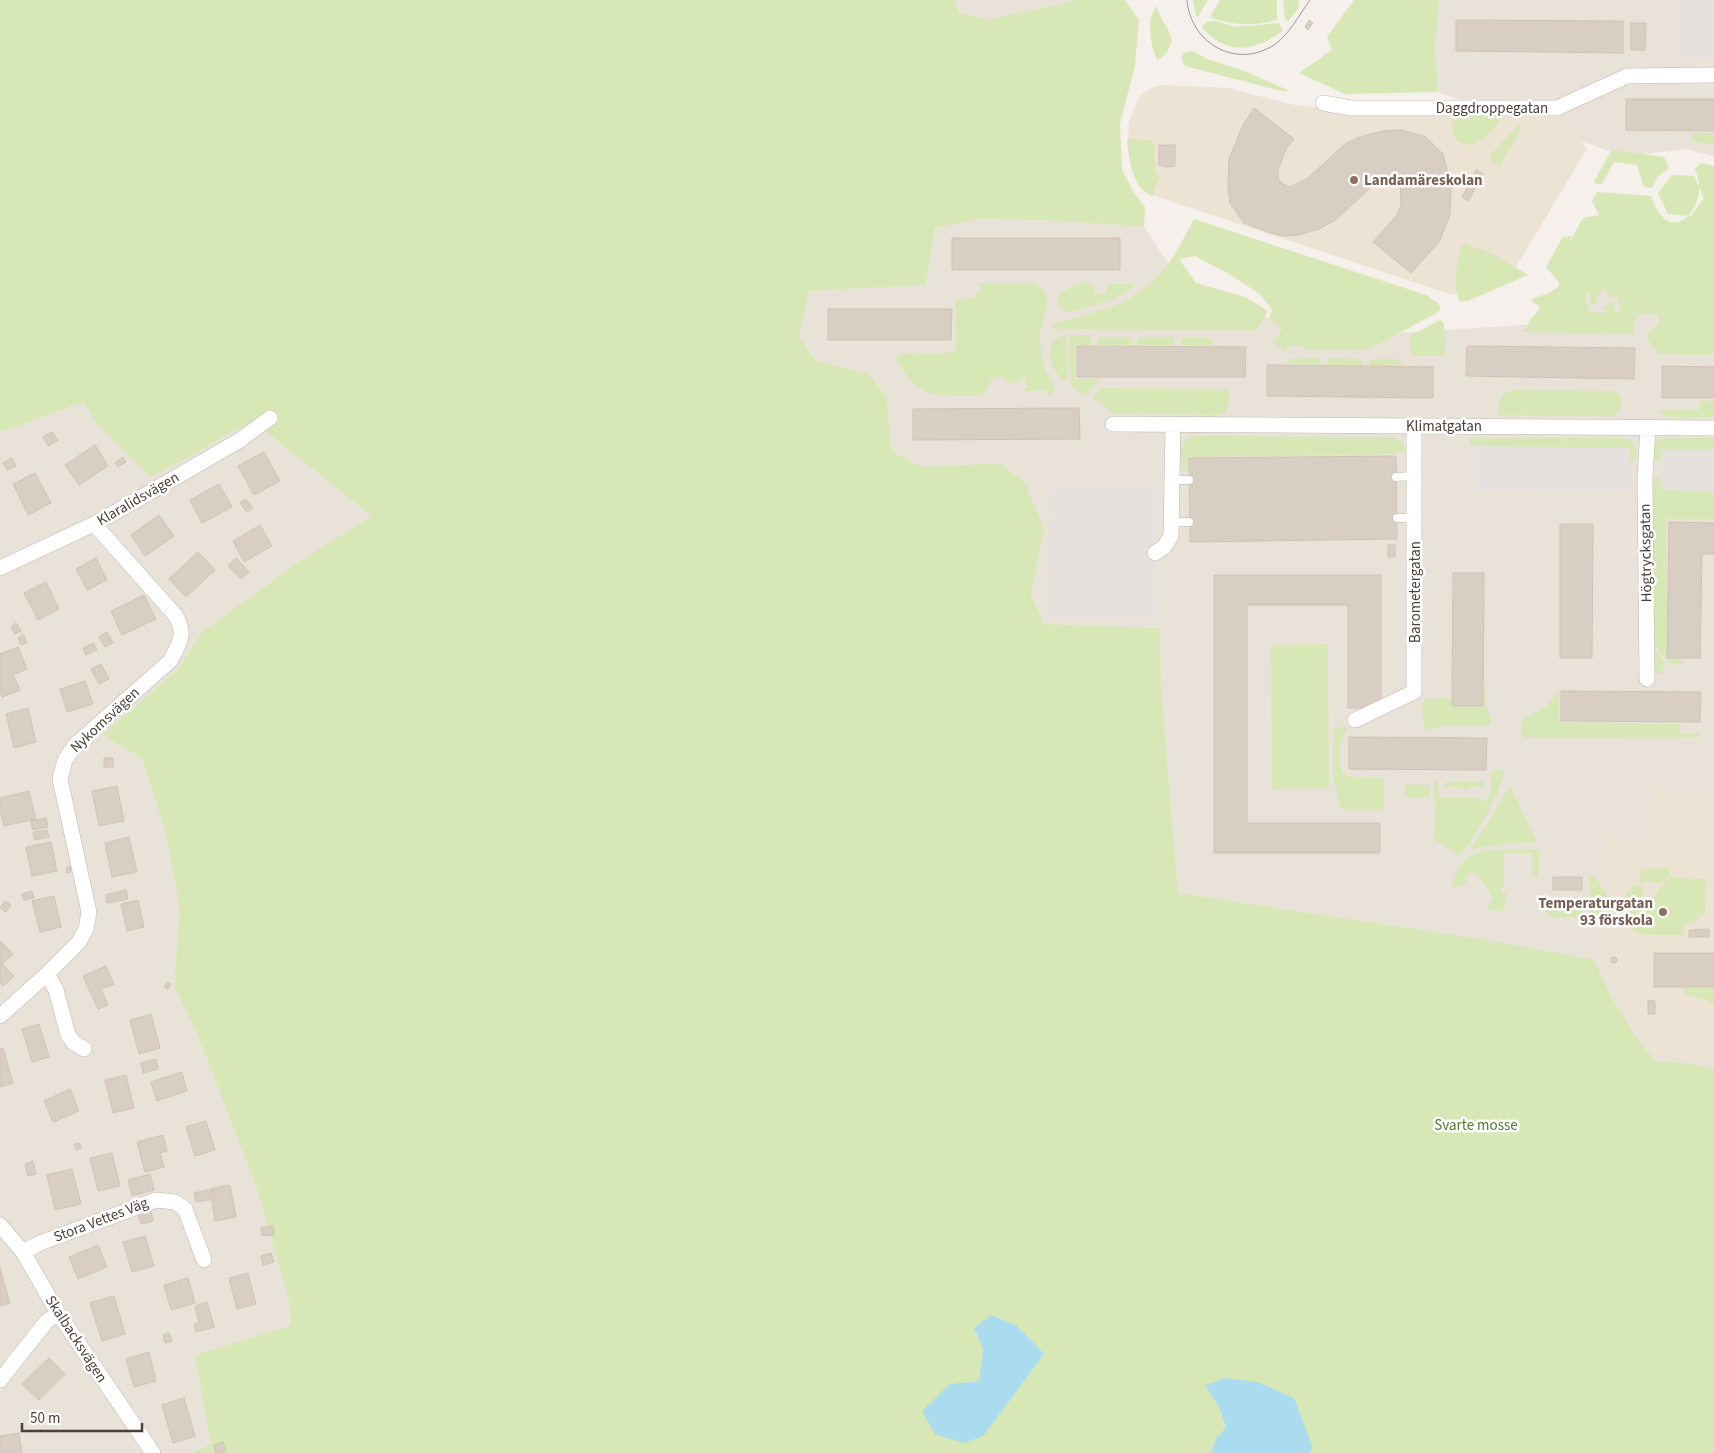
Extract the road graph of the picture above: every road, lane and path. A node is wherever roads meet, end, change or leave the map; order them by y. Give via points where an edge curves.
1 (1714, 75) edge
2 (1323, 103) dead end
3 (270, 418) dead end
4 (1113, 424) dead end
5 (1173, 425) junction
6 (1414, 426) junction
7 (1648, 427) junction
8 (1714, 428) edge
9 (1415, 476) junction
10 (1396, 477) dead end
11 (1173, 480) junction
12 (1189, 480) dead end
13 (1397, 518) dead end
14 (1414, 518) junction
15 (1173, 522) junction
16 (1190, 522) dead end
17 (94, 524) junction
18 (1155, 553) dead end
19 (0, 568) edge
20 (1647, 680) dead end
21 (1355, 720) dead end
22 (47, 974) junction
23 (0, 1016) edge
24 (84, 1049) dead end
25 (0, 1225) edge
26 (23, 1252) junction
27 (204, 1260) dead end
28 (58, 1313) junction
29 (0, 1380) edge
30 (153, 1453) edge

1 - 2 street, Daggdroppegatan via 1627,76 1557,108 1350,108
3 - 17 street, Klaralidsvägen via 240,440
4 - 5 street, Klimatgatan
5 - 6 street, Klimatgatan
5 - 11 street
6 - 7 street, Klimatgatan
6 - 9 street, Barometergatan
7 - 8 street, Klimatgatan
7 - 20 street, Högtrycksgatan via 1645,479
9 - 10 lane
9 - 14 street, Barometergatan
11 - 12 lane
11 - 15 street
13 - 14 lane
14 - 21 street, Barometergatan via 1414,692
15 - 16 lane
15 - 18 street via 1171,536
17 - 19 street, Klaralidsvägen
17 - 22 street, Nykomsvägen via 174,613 181,628 181,643 170,661 75,745 65,760 60,779 89,912 86,929 79,942
22 - 23 street, Nykomsvägen
22 - 24 street via 56,990 68,1035
25 - 26 street, Skalbacksvägen
26 - 27 street, Stora Vettes Väg via 156,1200 175,1202 185,1209
26 - 28 street, Skalbacksvägen
28 - 29 street via 46,1322
28 - 30 street, Skalbacksvägen

